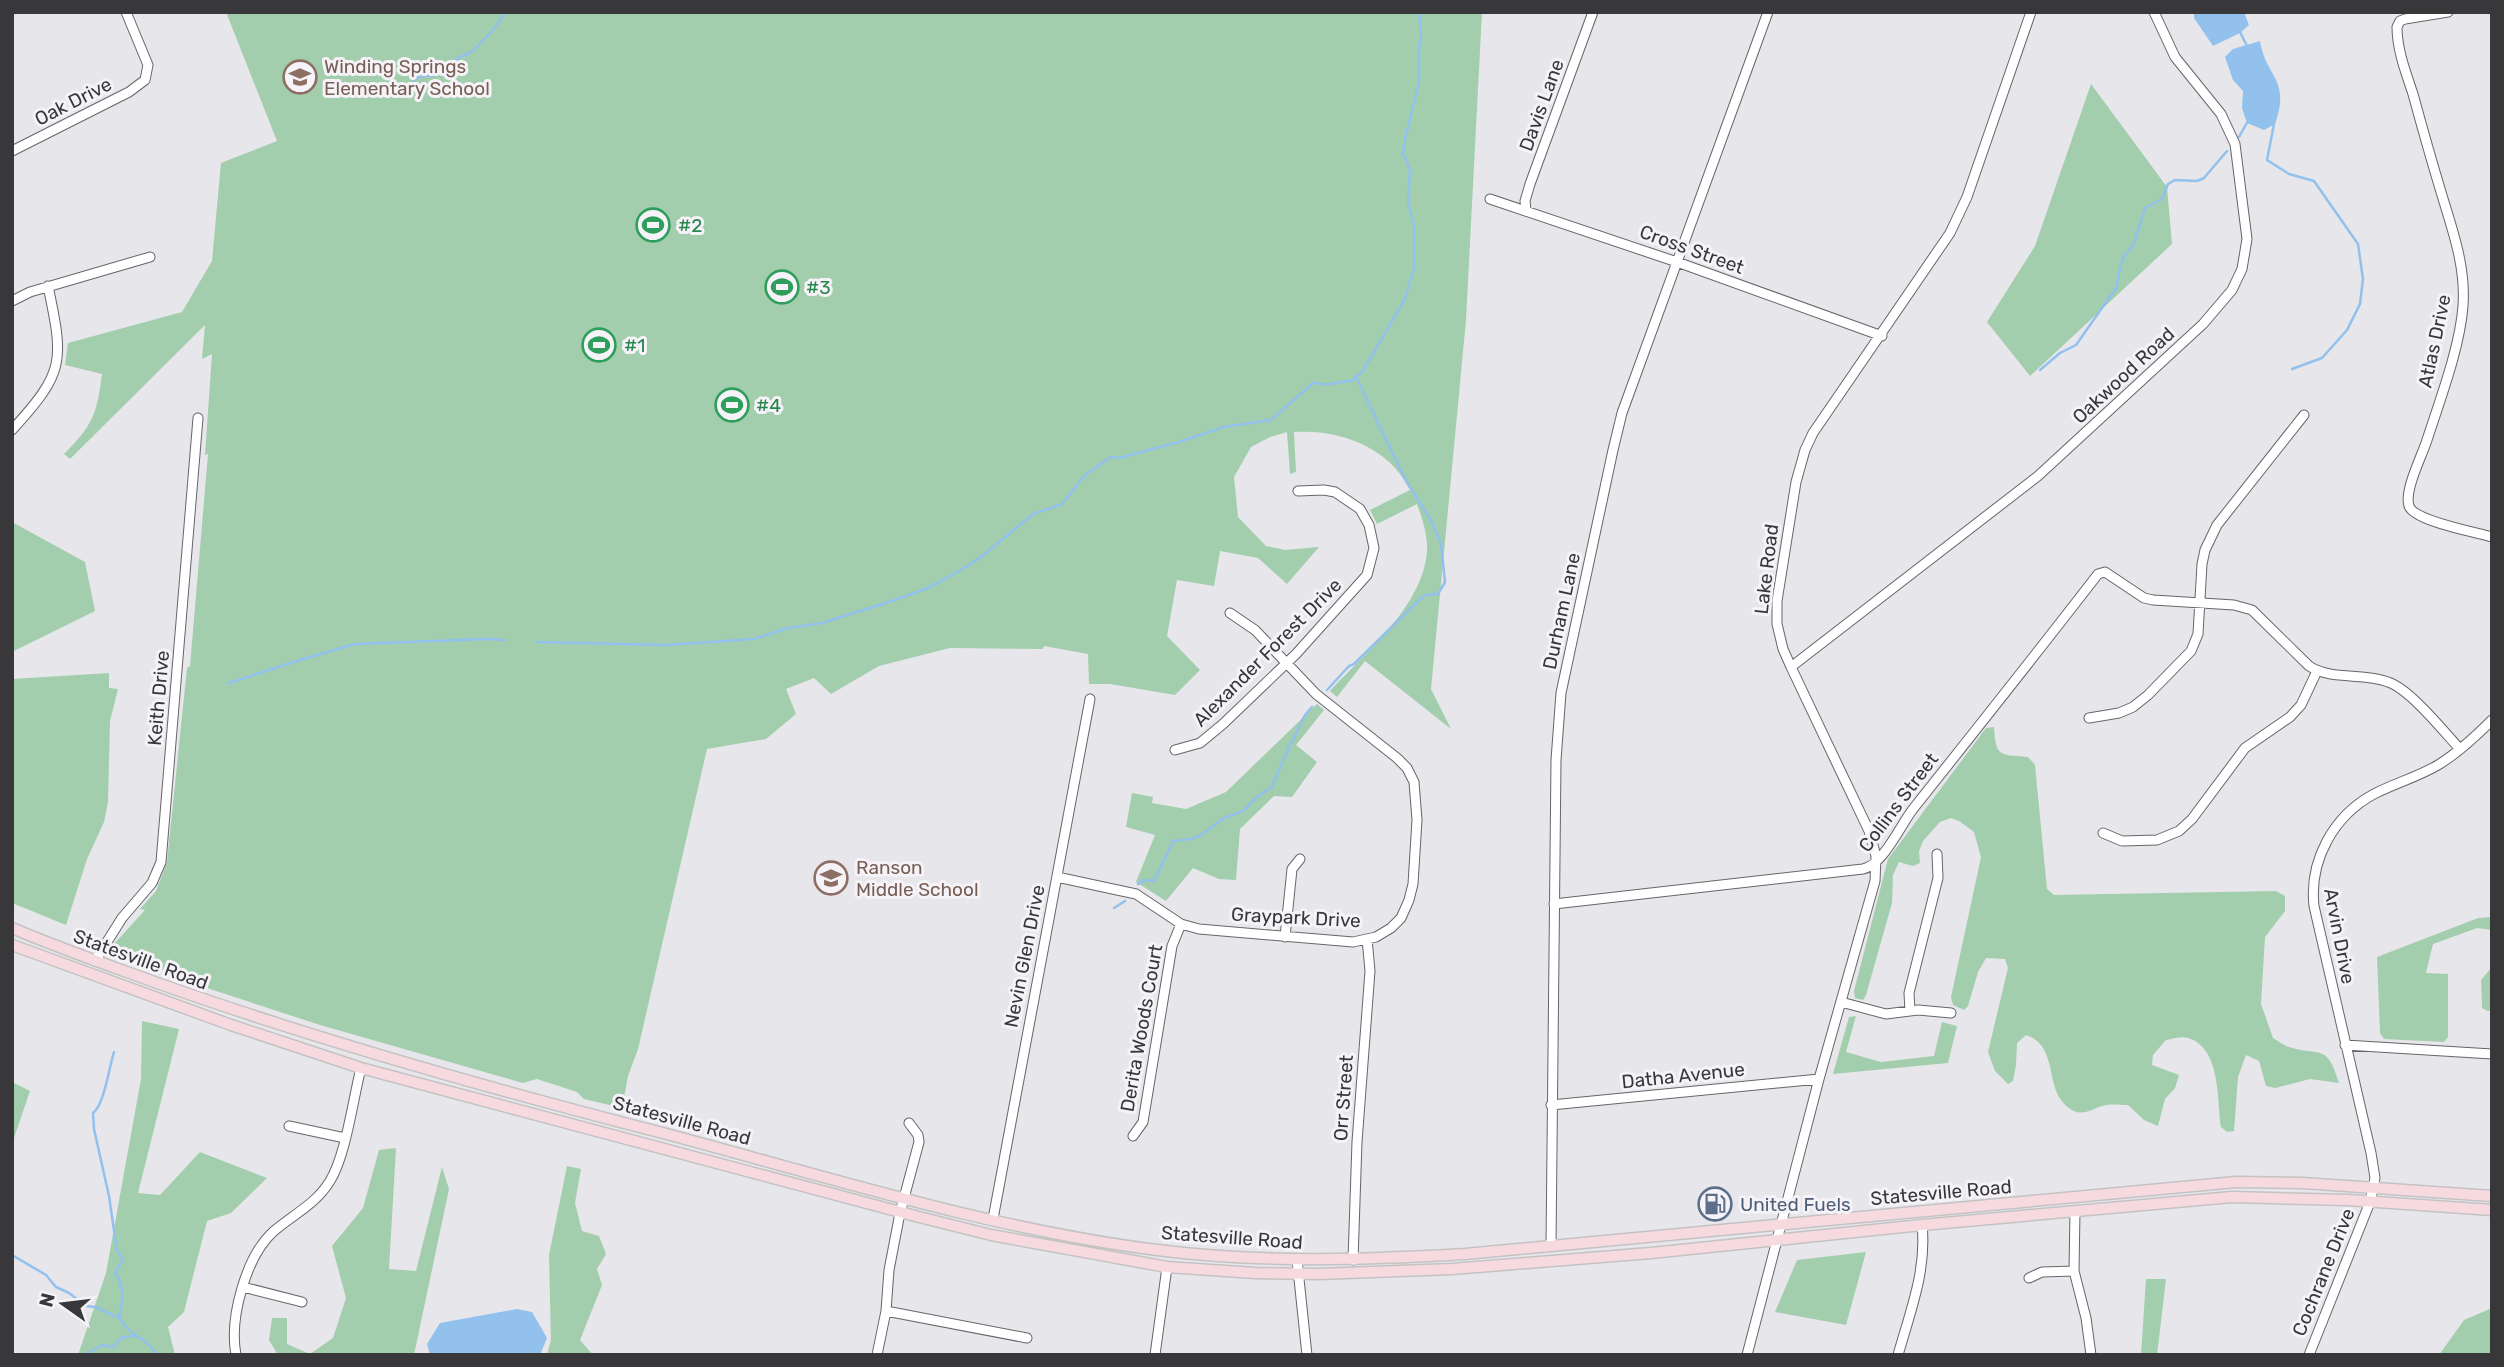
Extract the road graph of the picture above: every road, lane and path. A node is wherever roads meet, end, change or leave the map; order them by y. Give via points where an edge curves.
1 (126, 12) edge
2 (1593, 12) edge
3 (1768, 12) edge
4 (2031, 12) edge
5 (2154, 12) edge
6 (2448, 12) edge
7 (13, 149) edge
8 (1490, 199) dead end
9 (1526, 210) junction
10 (150, 257) dead end
11 (1677, 262) junction
12 (48, 286) junction
13 (12, 301) edge
14 (1882, 336) junction
15 (2304, 415) dead end
16 (198, 418) dead end
17 (12, 430) edge
18 (1298, 491) dead end
19 (2492, 537) edge
20 (2201, 604) junction
21 (1230, 613) dead end
22 (1287, 662) junction
23 (1791, 667) junction
24 (2318, 671) junction
25 (1090, 699) dead end
26 (2090, 718) dead end
27 (2492, 720) edge
28 (2460, 749) junction
29 (1175, 750) dead end
30 (2103, 833) dead end
31 (1937, 854) dead end
32 (1300, 859) dead end
33 (1877, 863) junction
34 (1057, 877) junction
35 (1554, 904) junction
36 (1181, 924) junction
37 (12, 928) edge
38 (1285, 937) junction
39 (1367, 939) junction
40 (12, 946) edge
41 (95, 961) junction
42 (1841, 1002) junction
43 (1910, 1011) junction
44 (1951, 1013) dead end
45 (2346, 1045) junction
46 (2492, 1054) edge
47 (361, 1068) junction
48 (1819, 1079) junction
49 (1551, 1105) junction
50 (909, 1123) dead end
51 (289, 1126) dead end
52 (1133, 1136) dead end
53 (345, 1138) junction
54 (2373, 1187) junction
55 (2492, 1196) edge
56 (904, 1197) junction
57 (2370, 1202) junction
58 (2492, 1210) edge
59 (2075, 1211) junction
60 (901, 1213) junction
61 (993, 1219) junction
62 (1782, 1224) junction
63 (1922, 1225) junction
64 (1778, 1241) junction
65 (1551, 1246) junction
66 (1297, 1260) junction
67 (1353, 1260) junction
68 (1167, 1267) junction
69 (2074, 1271) junction
70 (1298, 1274) junction
71 (2029, 1279) dead end
72 (243, 1287) junction
73 (303, 1302) dead end
74 (886, 1311) junction
75 (1027, 1338) dead end
76 (236, 1355) edge
77 (877, 1355) edge
78 (1156, 1355) edge
79 (1307, 1355) edge
80 (1746, 1355) edge
81 (1898, 1355) edge
82 (2091, 1355) edge
83 (2309, 1355) edge

1 - 7 street, Oak Drive via 148,65 141,85
2 - 9 street, Davis Lane via 1530,184
3 - 11 street, Durham Lane
4 - 14 street, Lake Road via 1960,213
5 - 23 street, Oakwood Road via 2175,57 2221,114 2235,144 2247,239 2242,269 2232,290 2203,324 2038,476
6 - 19 street, Atlas Drive via 2405,19 2398,27 2404,66 2457,246 2463,289 2456,343 2408,502 2412,511 2423,517
8 - 9 street, Cross Street
9 - 11 street, Cross Street
10 - 12 street
11 - 14 street, Cross Street
11 - 35 street, Durham Lane via 1622,413 1565,671 1556,760
12 - 13 street
12 - 17 street via 57,326 58,362 45,392
14 - 23 street, Lake Road via 1814,433 1801,463 1776,612 1779,637
15 - 20 street via 2210,537 2202,564
16 - 41 street, Keith Drive via 161,862 152,883 122,918
18 - 22 street, Alexander Forest Drive via 1335,492 1351,501 1366,517 1374,548 1367,575
20 - 24 street via 2252,610
20 - 26 street via 2195,643 2178,666 2133,706
20 - 33 street, Collins Street via 2144,598 2105,572 2098,574 1904,821
21 - 22 street, Graypark Drive
22 - 29 street, Alexander Forest Drive via 1209,736
22 - 39 street, Graypark Drive via 1317,694 1397,758 1414,782 1417,820 1409,900 1391,928
23 - 33 street, Lake Road via 1869,831
24 - 28 street via 2390,682
24 - 30 street via 2301,705 2245,748 2179,831 2157,840 2122,841
25 - 34 street, Nevin Glen Drive
27 - 28 street, Arvin Drive
28 - 45 street, Arvin Drive via 2353,808 2319,856 2314,906
31 - 43 street via 1938,878 1909,993
32 - 38 street via 1292,869
33 - 35 street, Collins Street via 1811,876
33 - 42 street, Lake Road
34 - 36 street, Graypark Drive via 1136,894
34 - 61 street, Nevin Glen Drive
35 - 49 street, Durham Lane
36 - 38 street, Graypark Drive
36 - 52 street, Derita Woods Court via 1172,946 1143,1122
37 - 41 main road, Statesville Road
38 - 39 street, Graypark Drive
39 - 67 street, Orr Street via 1370,971
40 - 47 main road, Statesville Road
41 - 56 main road, Statesville Road via 375,1055
42 - 43 street via 1886,1014
42 - 48 street, Lake Road
43 - 44 street
45 - 46 street
45 - 54 street, Arvin Drive via 2375,1172
47 - 53 street
47 - 60 main road, Statesville Road
48 - 49 street, Datha Avenue
48 - 62 street, Lake Road
49 - 65 street, Durham Lane
50 - 56 street via 919,1142
51 - 53 street
53 - 72 street via 330,1181 307,1207 266,1239
54 - 55 main road, Statesville Road
54 - 57 street, Arvin Drive
54 - 62 main road, Statesville Road via 2236,1182
56 - 60 street
56 - 61 main road, Statesville Road
57 - 58 main road, Statesville Road
57 - 59 main road, Statesville Road via 2232,1197
57 - 83 street, Cochrane Drive
59 - 63 main road, Statesville Road
59 - 69 street
60 - 68 main road, Statesville Road via 991,1235
60 - 74 street
61 - 66 main road, Statesville Road via 1153,1250
62 - 64 street, Lake Road
62 - 65 main road, Statesville Road
63 - 64 main road, Statesville Road
63 - 81 street via 1919,1278
64 - 70 main road, Statesville Road via 1452,1269
64 - 80 street, Lake Road
65 - 67 main road, Statesville Road
66 - 67 main road, Statesville Road
66 - 70 street
68 - 70 main road, Statesville Road
68 - 78 street
69 - 71 street via 2042,1272
69 - 82 street
70 - 79 street
72 - 73 street
72 - 76 street via 234,1329
74 - 75 street
74 - 77 street

